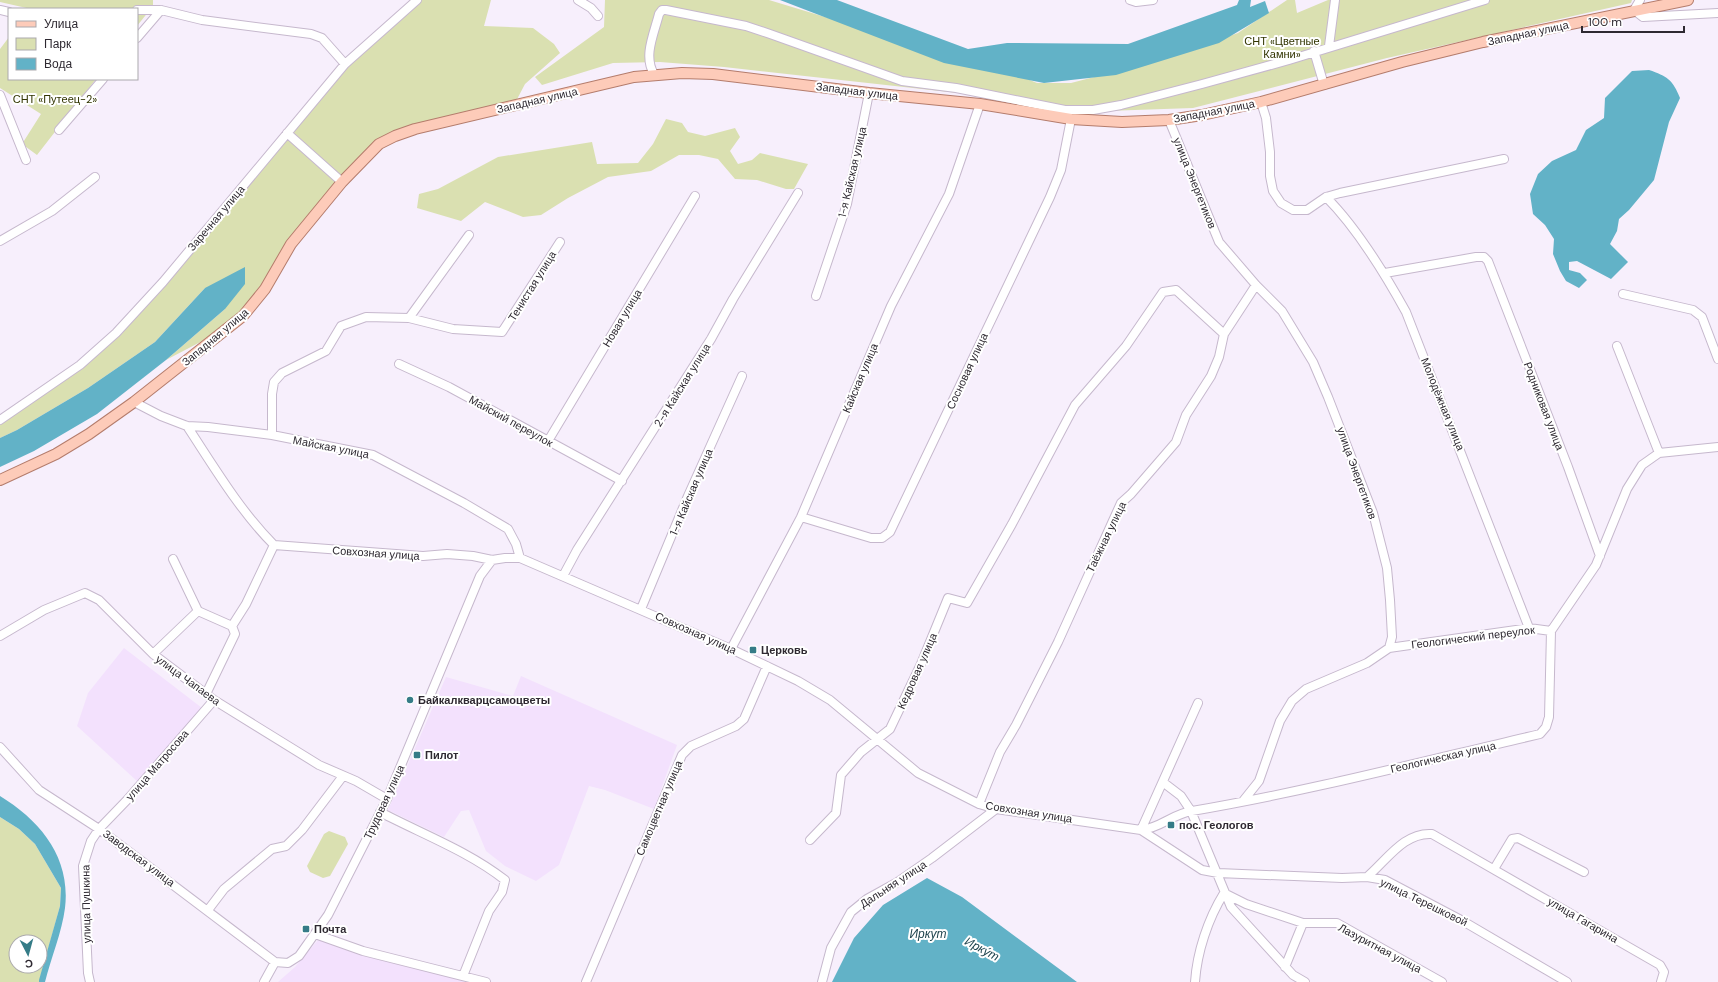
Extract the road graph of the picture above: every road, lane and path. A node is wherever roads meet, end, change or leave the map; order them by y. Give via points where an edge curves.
1 (417, 0) edge
2 (578, 0) edge
3 (1130, 0) edge
4 (1153, 0) edge
5 (1335, 0) edge
6 (1485, 0) edge
7 (1640, 0) edge
8 (1688, 0) edge
9 (138, 10) edge
10 (161, 10) junction
11 (1634, 10) junction
12 (1718, 13) edge
13 (598, 16) dead end
14 (138, 37) edge
15 (1329, 46) junction
16 (1314, 51) junction
17 (345, 64) junction
18 (654, 74) junction
19 (102, 80) edge
20 (1324, 85) junction
21 (869, 93) junction
22 (0, 95) edge
23 (1261, 102) junction
24 (980, 104) junction
25 (1071, 119) junction
26 (1169, 120) junction
27 (59, 130) dead end
28 (286, 133) junction
29 (26, 160) dead end
30 (1504, 160) dead end
31 (95, 177) dead end
32 (342, 182) junction
33 (798, 192) dead end
34 (695, 196) dead end
35 (1326, 197) junction
36 (469, 235) dead end
37 (0, 241) edge
38 (560, 242) dead end
39 (1385, 273) junction
40 (1256, 285) junction
41 (1623, 294) dead end
42 (816, 296) dead end
43 (409, 318) junction
44 (1224, 334) junction
45 (1617, 346) dead end
46 (1718, 359) edge
47 (399, 364) dead end
48 (742, 376) dead end
49 (134, 402) junction
50 (0, 420) edge
51 (187, 426) junction
52 (272, 435) junction
53 (548, 441) junction
54 (1718, 447) edge
55 (1659, 453) junction
56 (0, 480) edge
57 (622, 481) junction
58 (801, 517) junction
59 (274, 546) junction
60 (1600, 556) junction
61 (520, 558) junction
62 (173, 559) dead end
63 (492, 560) junction
64 (563, 576) junction
65 (641, 609) junction
66 (198, 611) junction
67 (232, 626) junction
68 (1529, 628) junction
69 (1551, 631) junction
70 (0, 636) edge
71 (1389, 648) junction
72 (732, 649) junction
73 (153, 654) junction
74 (767, 666) junction
75 (206, 694) junction
76 (214, 700) junction
77 (1198, 703) dead end
78 (878, 739) junction
79 (0, 747) edge
80 (343, 776) junction
81 (1164, 783) junction
82 (387, 799) junction
83 (1243, 801) junction
84 (979, 804) junction
85 (996, 809) junction
86 (1191, 811) junction
87 (380, 812) junction
88 (99, 828) junction
89 (1141, 830) junction
90 (810, 840) dead end
91 (1494, 869) junction
92 (1584, 872) dead end
93 (1218, 873) junction
94 (1367, 877) junction
95 (1224, 893) junction
96 (208, 910) junction
97 (1303, 923) junction
98 (315, 934) junction
99 (279, 963) junction
100 (1286, 967) junction
101 (463, 976) junction
102 (1662, 980) edge
103 (90, 982) edge
104 (264, 982) edge
105 (486, 982) edge
106 (586, 982) edge
107 (822, 982) edge
108 (1195, 982) edge
109 (1305, 982) edge
110 (1442, 982) edge
111 (1568, 982) edge

1 - 17 street, Заречная улица
2 - 13 street
3 - 4 street
5 - 15 street
6 - 15 street
7 - 11 street
8 - 11 main road, Западная улица
9 - 10 street
10 - 14 street
10 - 17 street via 202,20 311,34 322,38
11 - 12 street via 1643,17
11 - 20 main road, Западная улица via 1483,42
15 - 16 street
16 - 18 street via 1202,84 1121,104 1094,110 1065,110 956,88 902,81 758,30 662,10 649,53 650,67
16 - 20 street
17 - 28 street, Заречная улица
18 - 21 main road, Западная улица via 713,74
18 - 32 main road, Западная улица via 415,129 379,144
19 - 27 street
20 - 23 main road, Западная улица
21 - 24 main road, Западная улица
21 - 42 street, 1-я Кайская улица via 847,204
22 - 29 street
23 - 26 main road, Западная улица
23 - 35 street via 1266,118 1270,176 1273,191 1281,203 1293,210 1307,210
24 - 25 main road, Западная улица
24 - 58 street, Кайская улица via 949,194 891,306
25 - 26 main road, Западная улица via 1122,122
25 - 58 street, Сосновая улица via 1061,170 1050,197 890,532 882,538 871,538
26 - 40 street, улица Энергетиков via 1219,242
28 - 32 street
28 - 50 street, Заречная улица via 163,282 116,333 80,365
30 - 35 street
31 - 37 street via 52,211
32 - 49 main road, Западная улица via 290,244 265,289 248,310
33 - 57 street, 2-я Кайская улица via 711,339
34 - 53 street, Новая улица
35 - 39 street, Молодёжная улица
36 - 43 street
38 - 43 street, Тенистая улица via 502,332 453,329
39 - 60 street, Родниковая улица via 1484,257 1488,261 1557,437
39 - 68 street, Молодёжная улица via 1406,312
40 - 44 street, Таёжная улица
40 - 71 street, улица Энергетиков via 1282,311 1313,362 1373,513 1387,568 1392,620
41 - 46 street via 1693,310 1702,318
43 - 52 street, Тенистая улица via 366,317 341,326 326,352 282,373 274,382 272,394
44 - 78 street, Кедровая улица via 1176,290 1163,292 1126,346 1075,405 1012,524 966,603 948,598 898,714 890,729
44 - 84 street, Таёжная улица via 1219,357 1211,376 1186,416 1176,442 1131,494 1120,503 1058,642 1000,752
45 - 55 street
47 - 53 street, Майский переулок via 449,387
48 - 65 street, 1-я Кайская улица
49 - 51 street, Майская улица
49 - 56 main road, Западная улица via 56,454
51 - 52 street, Майская улица
51 - 59 street via 222,480
52 - 61 street, Майская улица via 373,455 464,502 508,530
53 - 57 street, Майский переулок
54 - 55 street, Геологический переулок
55 - 60 street, Геологический переулок via 1642,465 1627,489
57 - 64 street, 2-я Кайская улица
58 - 72 street, Кайская улица
59 - 63 street, Совхозная улица via 423,556 454,554
59 - 67 street via 246,604
60 - 69 street, Геологический переулок
61 - 63 street, Совхозная улица
61 - 64 street, Совхозная улица
62 - 66 street
63 - 82 street, Трудовая улица via 480,576
64 - 65 street, Совхозная улица
65 - 72 street, Совхозная улица
66 - 67 street
66 - 73 street
67 - 75 street via 235,634
68 - 69 street, Геологический переулок
68 - 71 street, Геологический переулок
69 - 83 street, Геологическая улица via 1549,718 1540,734 1304,790
70 - 73 street, улица Чапаева via 44,610 85,592 99,600
71 - 83 street via 1367,663 1306,689 1292,701 1280,721 1259,780
72 - 74 street, Совхозная улица
73 - 75 street, улица Чапаева
74 - 78 street, Совхозная улица via 830,700
74 - 106 street, Самоцветная улица via 744,719 736,726 691,746 682,755
75 - 76 street, улица Чапаева
76 - 80 street, улица Чапаева via 319,765
76 - 88 street, улица Матросова via 127,800
77 - 81 street
78 - 84 street, Совхозная улица via 918,774
78 - 90 street, Кедровая улица via 861,752 841,775 836,813
79 - 88 street, Заводская улица via 39,790
80 - 82 street, улица Чапаева
80 - 96 street via 302,830 286,846 272,849 224,889
81 - 86 street via 1181,796
81 - 89 street
82 - 87 street, Трудовая улица
83 - 86 street, Геологическая улица
84 - 85 street, Совхозная улица
85 - 89 street, Совхозная улица
85 - 107 street, Дальняя улица via 932,858 851,912 831,948
86 - 89 street, Геологическая улица via 1153,828
86 - 93 street
87 - 98 street, Трудовая улица via 328,915
87 - 101 street via 485,864 505,880 502,892 489,911
88 - 96 street, Заводская улица
88 - 103 street, улица Пушкина via 91,841 83,866
89 - 93 street, Совхозная улица via 1202,870
91 - 92 street via 1512,839 1518,838
91 - 94 street, улица Гагарина via 1432,834 1421,833 1403,842
91 - 102 street, улица Гагарина via 1660,965 1663,968
93 - 94 street, улица Терешковой
93 - 95 street
94 - 111 street, улица Терешковой via 1385,880 1461,920
95 - 97 street, Лазуритная улица via 1246,904
95 - 100 street via 1231,907
95 - 108 street via 1199,951
96 - 99 street, Заводская улица
97 - 100 street
97 - 110 street, Лазуритная улица via 1337,923
98 - 99 street, Трудовая улица via 299,956 288,963
98 - 101 street via 363,951
99 - 104 street
100 - 109 street
101 - 105 street

